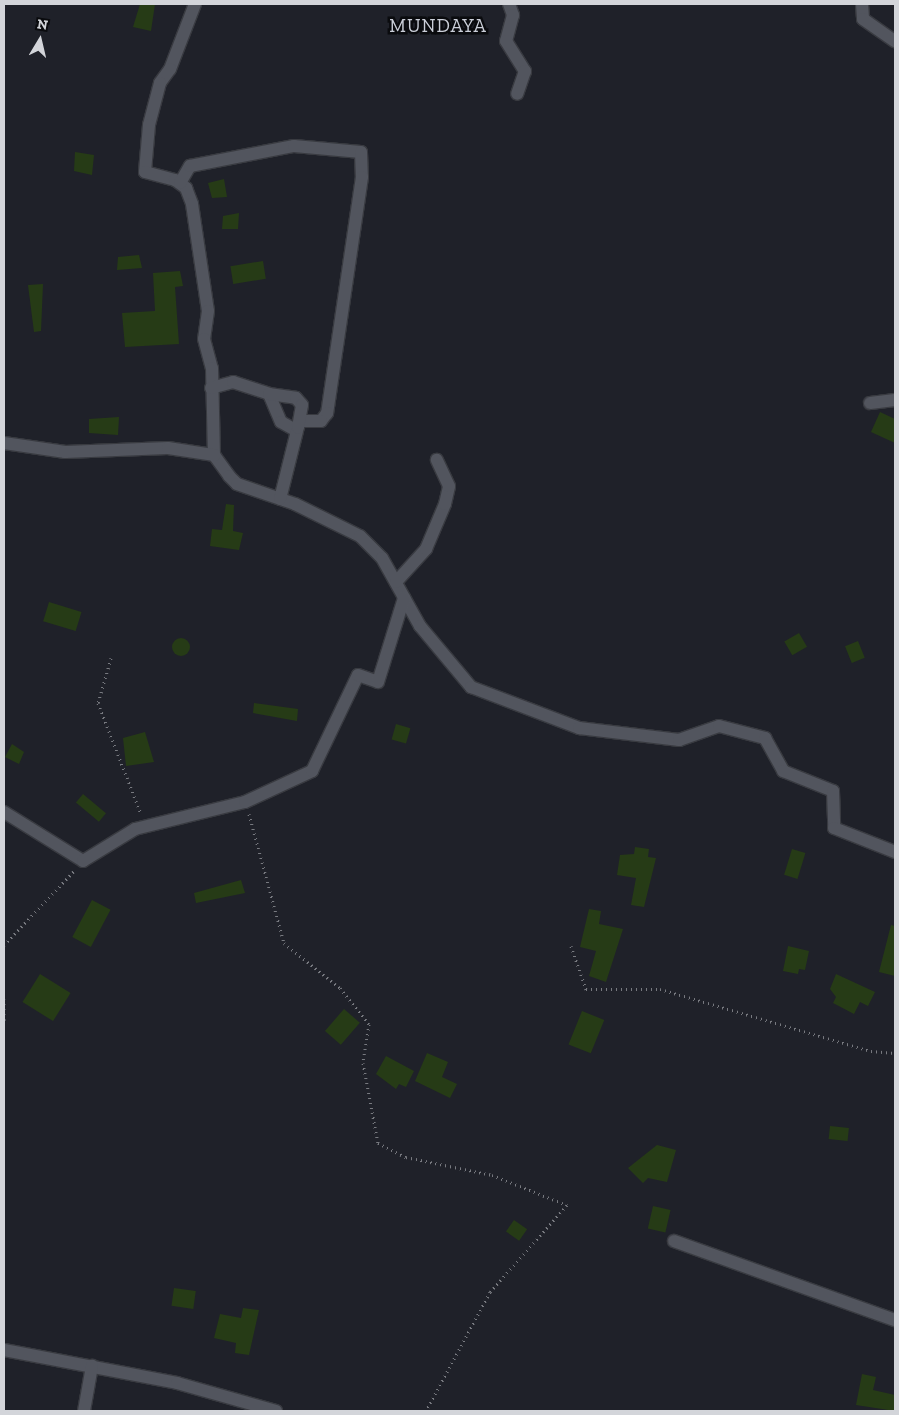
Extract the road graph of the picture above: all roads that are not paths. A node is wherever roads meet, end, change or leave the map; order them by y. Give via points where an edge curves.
1 (195, 4) edge
2 (509, 4) edge
3 (862, 4) edge
4 (895, 41) edge
5 (517, 94) dead end
6 (180, 183) junction
7 (211, 388) junction
8 (269, 394) junction
9 (895, 400) edge
10 (870, 402) dead end
11 (298, 426) junction
12 (4, 443) edge
13 (214, 455) junction
14 (438, 460) dead end
15 (280, 499) junction
16 (396, 582) junction
17 (404, 598) junction
18 (4, 812) edge
19 (895, 852) edge
20 (674, 1241) dead end
21 (895, 1320) edge
22 (4, 1350) edge
23 (92, 1366) junction
24 (84, 1411) edge
25 (276, 1411) edge

1 - 6 street via 170,69 160,83 146,151 145,172
2 - 5 street via 513,15 506,41 525,71
3 - 4 street via 863,19
6 - 7 street via 192,204 201,264
6 - 11 street via 190,166 294,146 361,152 362,178 327,413 321,421
7 - 8 street via 233,382
7 - 13 street
8 - 11 street via 281,422
8 - 11 street via 296,398 302,405
9 - 10 street
11 - 15 street
12 - 13 street via 65,452 168,448
13 - 15 street via 238,484
14 - 16 street via 450,486 446,504 426,549
15 - 16 street via 360,536 382,558
16 - 17 street
17 - 18 street via 378,682 358,675 312,772 245,802 144,827 83,861
17 - 19 street via 420,626 471,687 579,728 679,740 719,726 765,738 783,771 833,791 834,828
20 - 21 street
22 - 23 street
23 - 24 street
23 - 25 street via 177,1383

